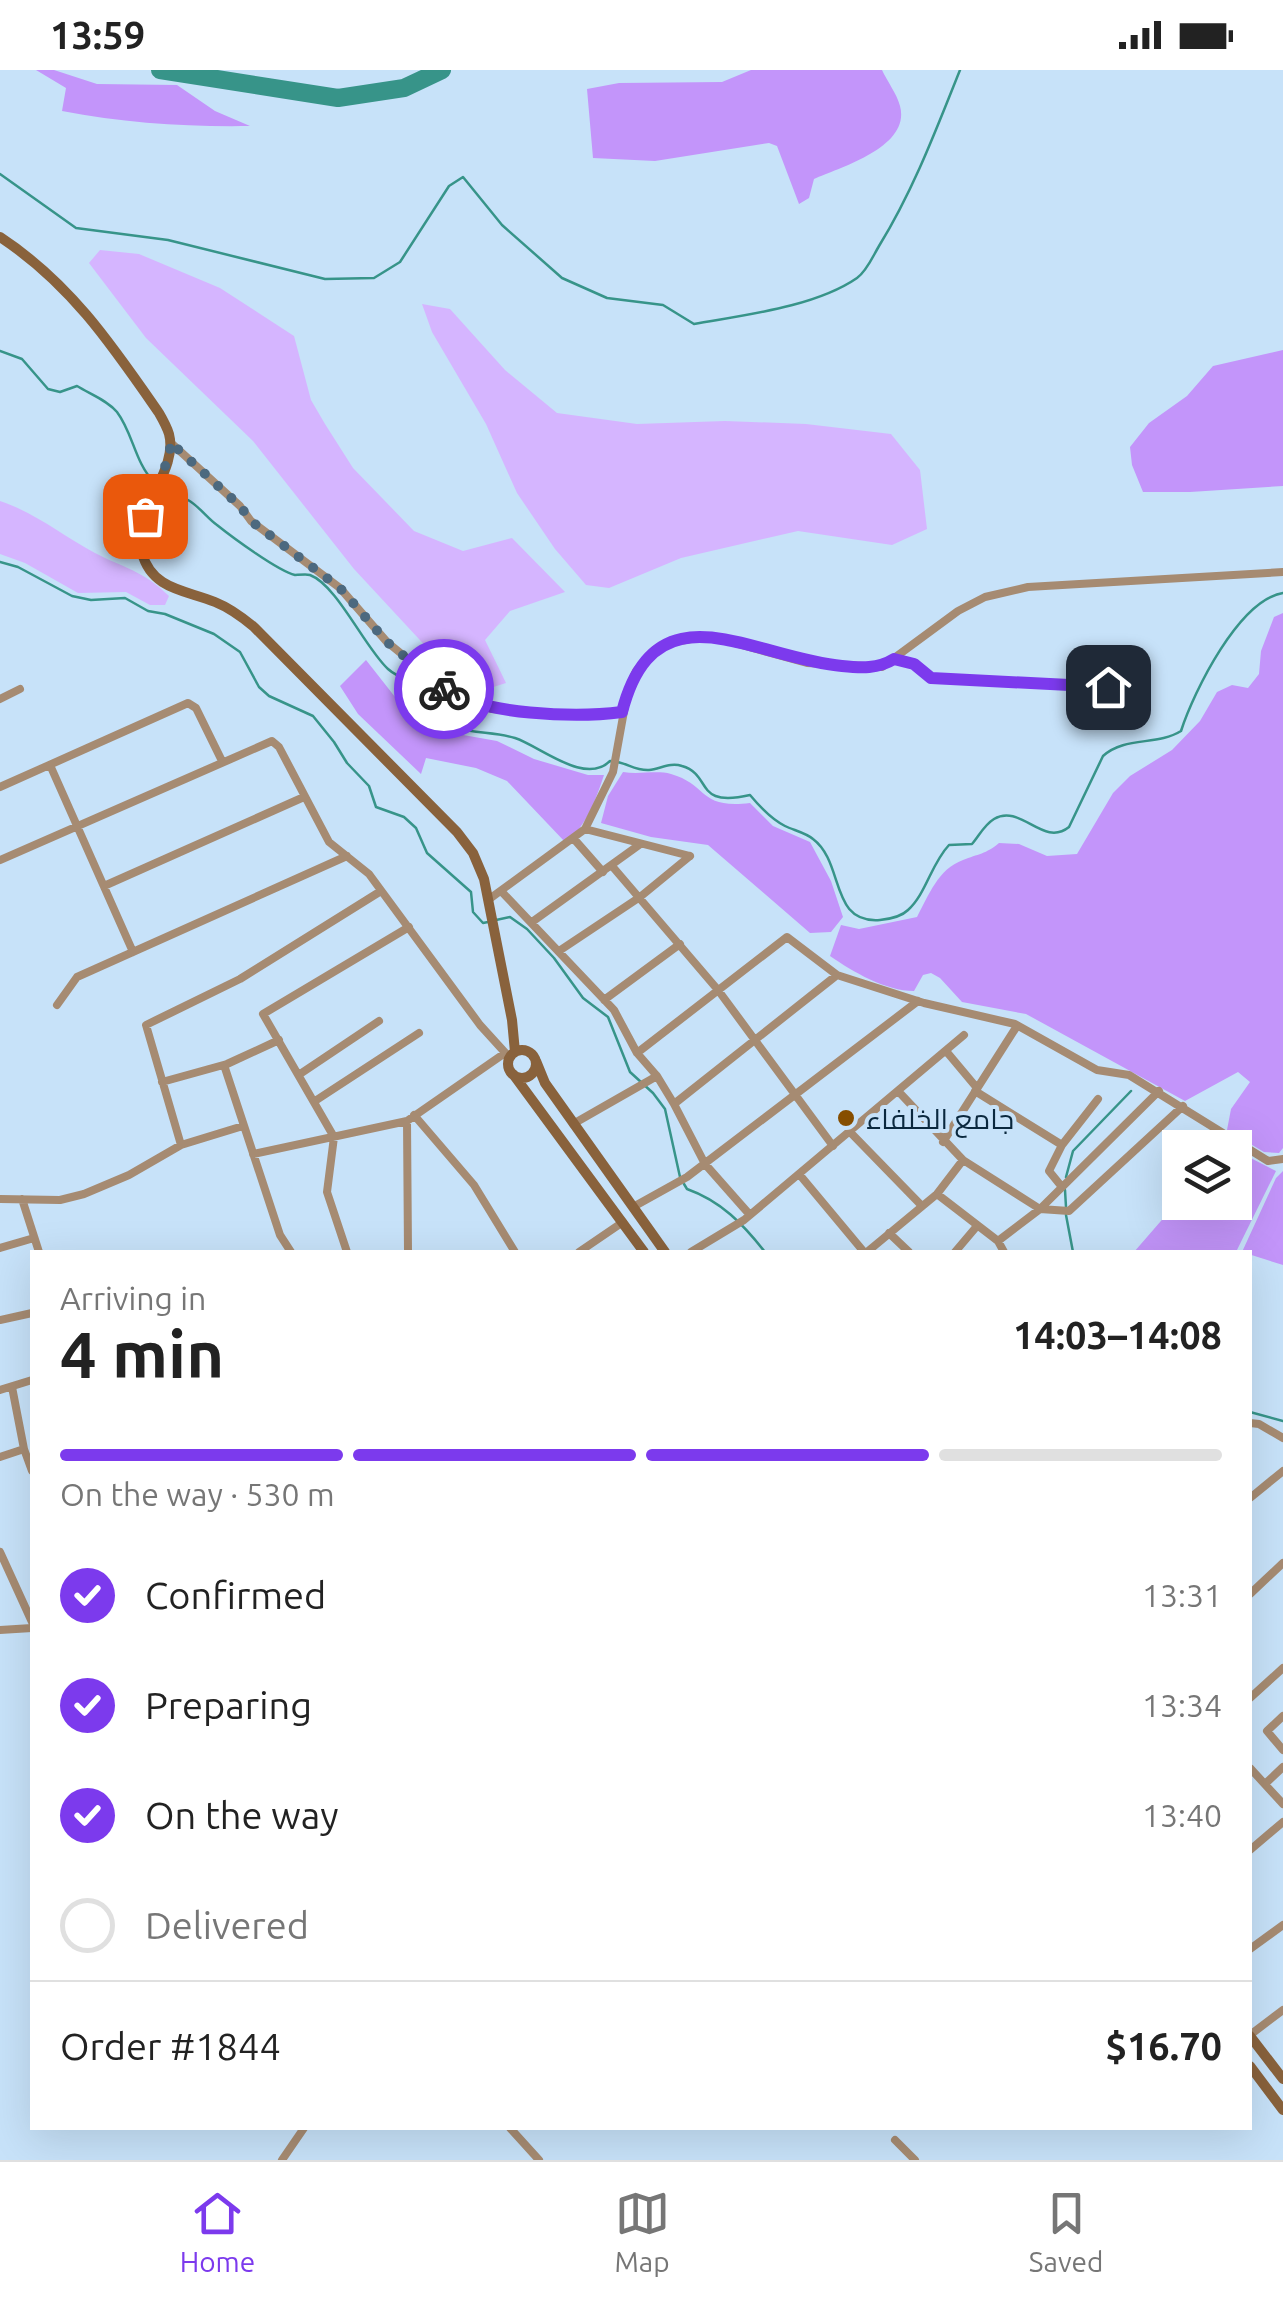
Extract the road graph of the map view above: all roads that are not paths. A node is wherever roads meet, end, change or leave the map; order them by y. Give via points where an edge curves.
1 (0, 237) edge
2 (170, 442) junction
3 (1283, 572) edge
4 (894, 659) junction
5 (1131, 688) dead end
6 (20, 689) dead end
7 (0, 699) edge
8 (622, 712) junction
9 (222, 762) junction
10 (50, 765) junction
11 (0, 787) edge
12 (304, 797) junction
13 (77, 826) junction
14 (586, 829) junction
15 (574, 839) junction
16 (639, 845) junction
17 (347, 856) junction
18 (0, 860) edge
19 (608, 869) junction
20 (104, 886) junction
21 (382, 890) junction
22 (501, 891) junction
23 (640, 897) junction
24 (488, 905) junction
25 (532, 922) junction
26 (409, 927) junction
27 (680, 944) junction
28 (558, 951) junction
29 (133, 952) junction
30 (837, 975) junction
31 (718, 990) junction
32 (604, 1000) junction
33 (918, 1001) junction
34 (57, 1004) dead end
35 (512, 1020) junction
36 (379, 1021) dead end
37 (1017, 1026) junction
38 (418, 1033) dead end
39 (964, 1036) dead end
40 (280, 1040) junction
41 (755, 1041) junction
42 (946, 1051) junction
43 (637, 1053) junction
44 (510, 1054) junction
45 (534, 1058) junction
46 (224, 1065) junction
47 (300, 1074) junction
48 (513, 1074) junction
49 (657, 1076) junction
50 (162, 1082) junction
51 (976, 1089) junction
52 (898, 1091) junction
53 (1158, 1091) junction
54 (795, 1095) junction
55 (1098, 1099) dead end
56 (315, 1101) junction
57 (674, 1104) junction
58 (1183, 1106) junction
59 (411, 1118) junction
60 (573, 1124) junction
61 (243, 1126) junction
62 (850, 1132) junction
63 (334, 1138) junction
64 (943, 1142) junction
65 (181, 1145) junction
66 (833, 1146) junction
67 (1062, 1146) junction
68 (252, 1154) junction
69 (1283, 1158) edge
70 (962, 1160) junction
71 (705, 1164) junction
72 (799, 1174) junction
73 (1062, 1187) junction
74 (937, 1194) junction
75 (0, 1196) edge
76 (18, 1199) junction
77 (922, 1206) junction
78 (633, 1208) junction
79 (1040, 1209) junction
80 (743, 1221) junction
81 (623, 1222) junction
82 (978, 1226) junction
83 (889, 1233) junction
84 (34, 1238) junction
85 (998, 1242) junction
86 (0, 1248) edge
87 (38, 1250) edge
88 (290, 1250) edge
89 (346, 1250) edge
90 (408, 1250) edge
91 (514, 1250) edge
92 (582, 1250) edge
93 (643, 1250) edge
94 (664, 1250) edge
95 (694, 1250) edge
96 (863, 1250) edge
97 (868, 1250) edge
98 (906, 1250) edge
99 (958, 1250) edge
100 (1003, 1250) edge
101 (30, 1313) edge
102 (0, 1320) edge
103 (30, 1381) edge
104 (12, 1387) junction
105 (0, 1390) edge
106 (1252, 1423) edge
107 (1283, 1438) edge
108 (24, 1449) junction
109 (0, 1457) edge
110 (30, 1466) edge
111 (1283, 1470) edge
112 (1252, 1496) edge
113 (0, 1552) edge
114 (1283, 1564) edge
115 (1252, 1592) edge
116 (30, 1620) edge
117 (30, 1625) edge
118 (0, 1630) edge
119 (1283, 1668) edge
120 (1252, 1696) edge
121 (1283, 1716) edge
122 (1283, 1750) edge
123 (1283, 1767) edge
124 (1252, 1770) edge
125 (1266, 1784) junction
126 (1283, 1804) edge
127 (1282, 1826) edge
128 (1252, 1848) edge
129 (1283, 1926) edge
130 (1252, 1948) edge
131 (1283, 2010) edge
132 (1252, 2041) edge
133 (1252, 2069) edge
134 (1283, 2079) edge
135 (1283, 2110) edge
136 (303, 2130) edge
137 (512, 2130) edge
138 (895, 2140) dead end
139 (282, 2160) edge
140 (539, 2160) edge
141 (915, 2160) edge

1 - 2 main road via 66,288 160,413
2 - 8 street via 251,521 340,588 387,642 447,691 492,709
2 - 24 main road via 140,534 152,572 168,587 222,605 254,628 463,838 478,862
3 - 4 street via 1006,592 958,611
4 - 5 street via 931,678
4 - 8 street via 882,667 807,662 694,636 654,650 636,671
6 - 7 street
8 - 14 street via 613,772
9 - 10 street via 188,703
9 - 12 street via 272,741
9 - 13 street
10 - 11 street
10 - 13 street
12 - 17 street via 328,842
12 - 20 street
13 - 18 street
13 - 20 street
14 - 15 street
14 - 16 street
15 - 19 street
15 - 22 street
16 - 19 street
16 - 23 street via 690,856
17 - 21 street
17 - 29 street
19 - 23 street
19 - 25 street
20 - 29 street
21 - 26 street
21 - 50 street via 240,980 146,1025
22 - 24 street
22 - 25 street
23 - 27 street
23 - 28 street
24 - 35 main road
25 - 28 street
26 - 40 street via 263,1014
26 - 44 street via 480,1025
27 - 31 street
27 - 32 street
28 - 32 street
29 - 34 street via 77,977
30 - 31 street via 788,937
30 - 33 street
30 - 41 street
31 - 41 street
31 - 43 street
32 - 43 street
33 - 37 street
33 - 54 street
35 - 44 main road
35 - 45 main road
36 - 47 street
37 - 51 street
37 - 53 street via 1098,1070 1130,1074
38 - 56 street
39 - 42 street
40 - 46 street
40 - 47 street
41 - 54 street
41 - 57 street
42 - 51 street
42 - 52 street
43 - 49 street
44 - 45 main road via 524,1050
44 - 48 main road
44 - 59 street
45 - 48 main road via 529,1076
45 - 60 main road
46 - 50 street
46 - 61 street
47 - 56 street
48 - 81 main road
49 - 57 street
49 - 60 street
50 - 65 street
51 - 64 street
51 - 67 street
52 - 62 street
52 - 64 street
53 - 58 street
53 - 73 street
54 - 66 street
54 - 71 street
55 - 67 street
56 - 63 street
57 - 71 street
58 - 69 street via 1244,1149 1268,1161
58 - 79 street via 1069,1211
59 - 63 street
59 - 90 street
59 - 91 street via 474,1186
60 - 78 main road
61 - 65 street
61 - 68 street
62 - 66 street
62 - 77 street
63 - 68 street
63 - 89 street via 327,1192
64 - 70 street
65 - 76 street via 84,1194
66 - 72 street
67 - 73 street via 1050,1171
68 - 88 street
70 - 74 street
70 - 79 street
71 - 78 street
71 - 80 street
72 - 80 street
72 - 96 street
73 - 79 street
74 - 77 street
74 - 82 street
75 - 76 street
76 - 84 street
77 - 83 street
78 - 94 main road
79 - 85 street
80 - 95 street
81 - 92 street
81 - 93 main road
82 - 85 street
82 - 99 street
83 - 97 street
83 - 98 street
84 - 86 street
84 - 87 street
85 - 100 street
101 - 102 street
103 - 104 street
104 - 105 street
104 - 108 street
106 - 107 street
108 - 109 street
108 - 110 street
111 - 112 street
113 - 116 street
114 - 115 street
117 - 118 street
119 - 120 street
121 - 122 street via 1267,1731
123 - 125 street
124 - 125 street
125 - 126 street
127 - 128 street
129 - 130 street
131 - 132 street
132 - 134 main road
133 - 135 main road
136 - 139 street
137 - 140 street
138 - 141 street

